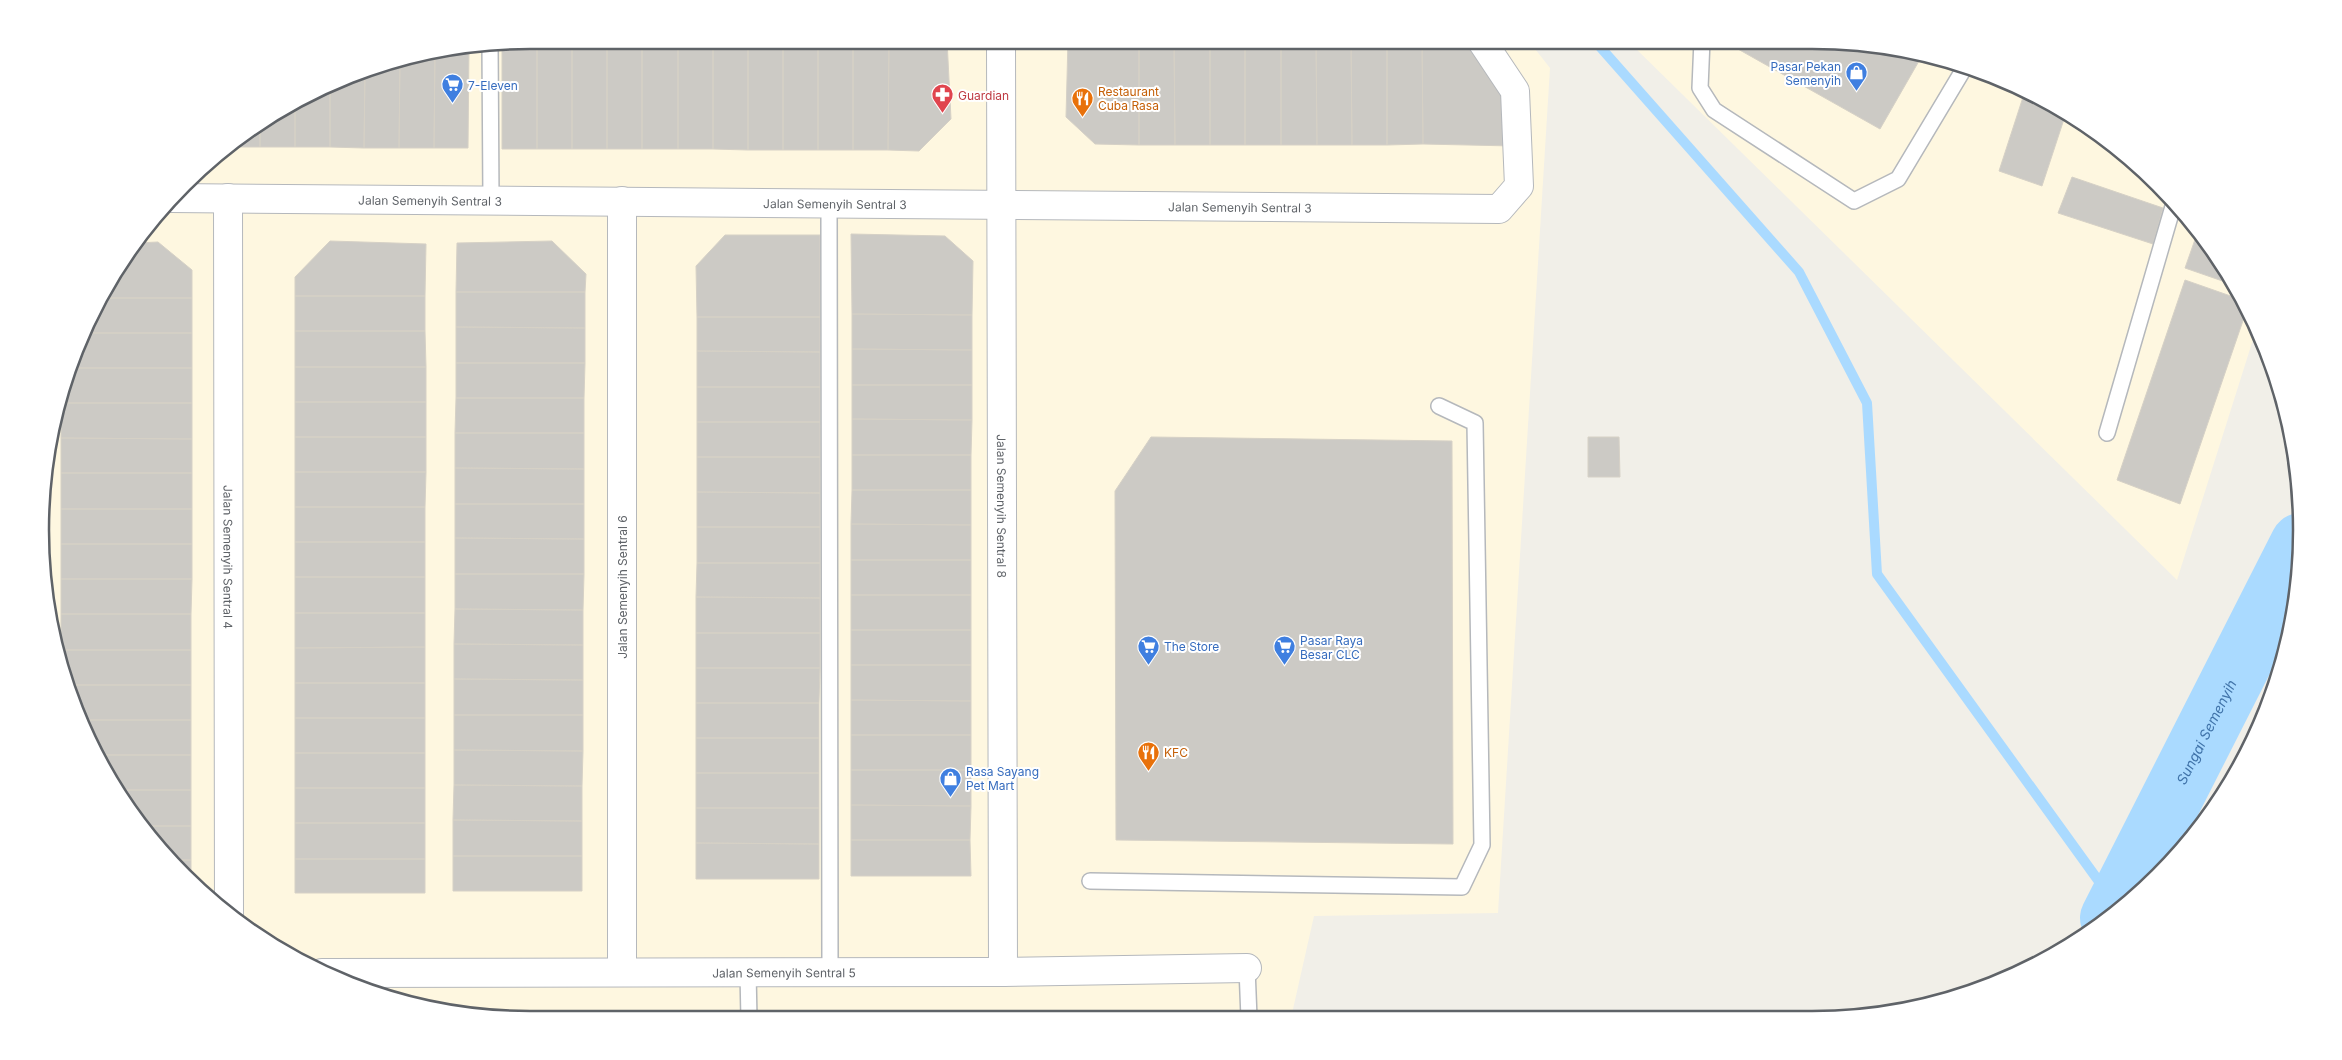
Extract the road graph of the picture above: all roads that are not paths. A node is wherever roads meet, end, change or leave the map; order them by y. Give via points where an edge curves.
1 (1001, 49) edge
2 (1487, 49) edge
3 (1702, 49) edge
4 (490, 51) edge
5 (1962, 72) edge
6 (182, 198) edge
7 (228, 198) junction
8 (491, 201) junction
9 (622, 201) junction
10 (829, 204) junction
11 (1001, 205) junction
12 (2172, 211) edge
13 (1439, 406) dead end
14 (2107, 433) dead end
15 (1090, 881) dead end
16 (229, 905) edge
17 (1248, 968) joint
18 (622, 972) junction
19 (748, 972) junction
20 (830, 972) junction
21 (1002, 972) junction
22 (341, 973) edge
23 (748, 1011) edge
24 (1249, 1011) edge

1 - 11 street, Jalan Semenyih Sentral 8
2 - 11 street, Jalan Semenyih Sentral 3 via 1515,90 1519,186 1499,209
3 - 5 lane via 1700,88 1714,110 1854,201 1898,179
4 - 8 lane
6 - 7 street, Jalan Semenyih Sentral 3
7 - 8 street, Jalan Semenyih Sentral 3
7 - 16 street, Jalan Semenyih Sentral 4
8 - 9 street, Jalan Semenyih Sentral 3
9 - 10 street, Jalan Semenyih Sentral 3
9 - 18 street, Jalan Semenyih Sentral 6
10 - 11 street, Jalan Semenyih Sentral 3
10 - 20 lane
11 - 21 street, Jalan Semenyih Sentral 8
12 - 14 lane
13 - 15 lane via 1475,422 1482,845 1462,887
17 - 21 street, Jalan Semenyih Sentral 5
17 - 24 lane
18 - 19 street, Jalan Semenyih Sentral 5
18 - 22 street, Jalan Semenyih Sentral 5
19 - 20 street, Jalan Semenyih Sentral 5
19 - 23 lane
20 - 21 street, Jalan Semenyih Sentral 5

